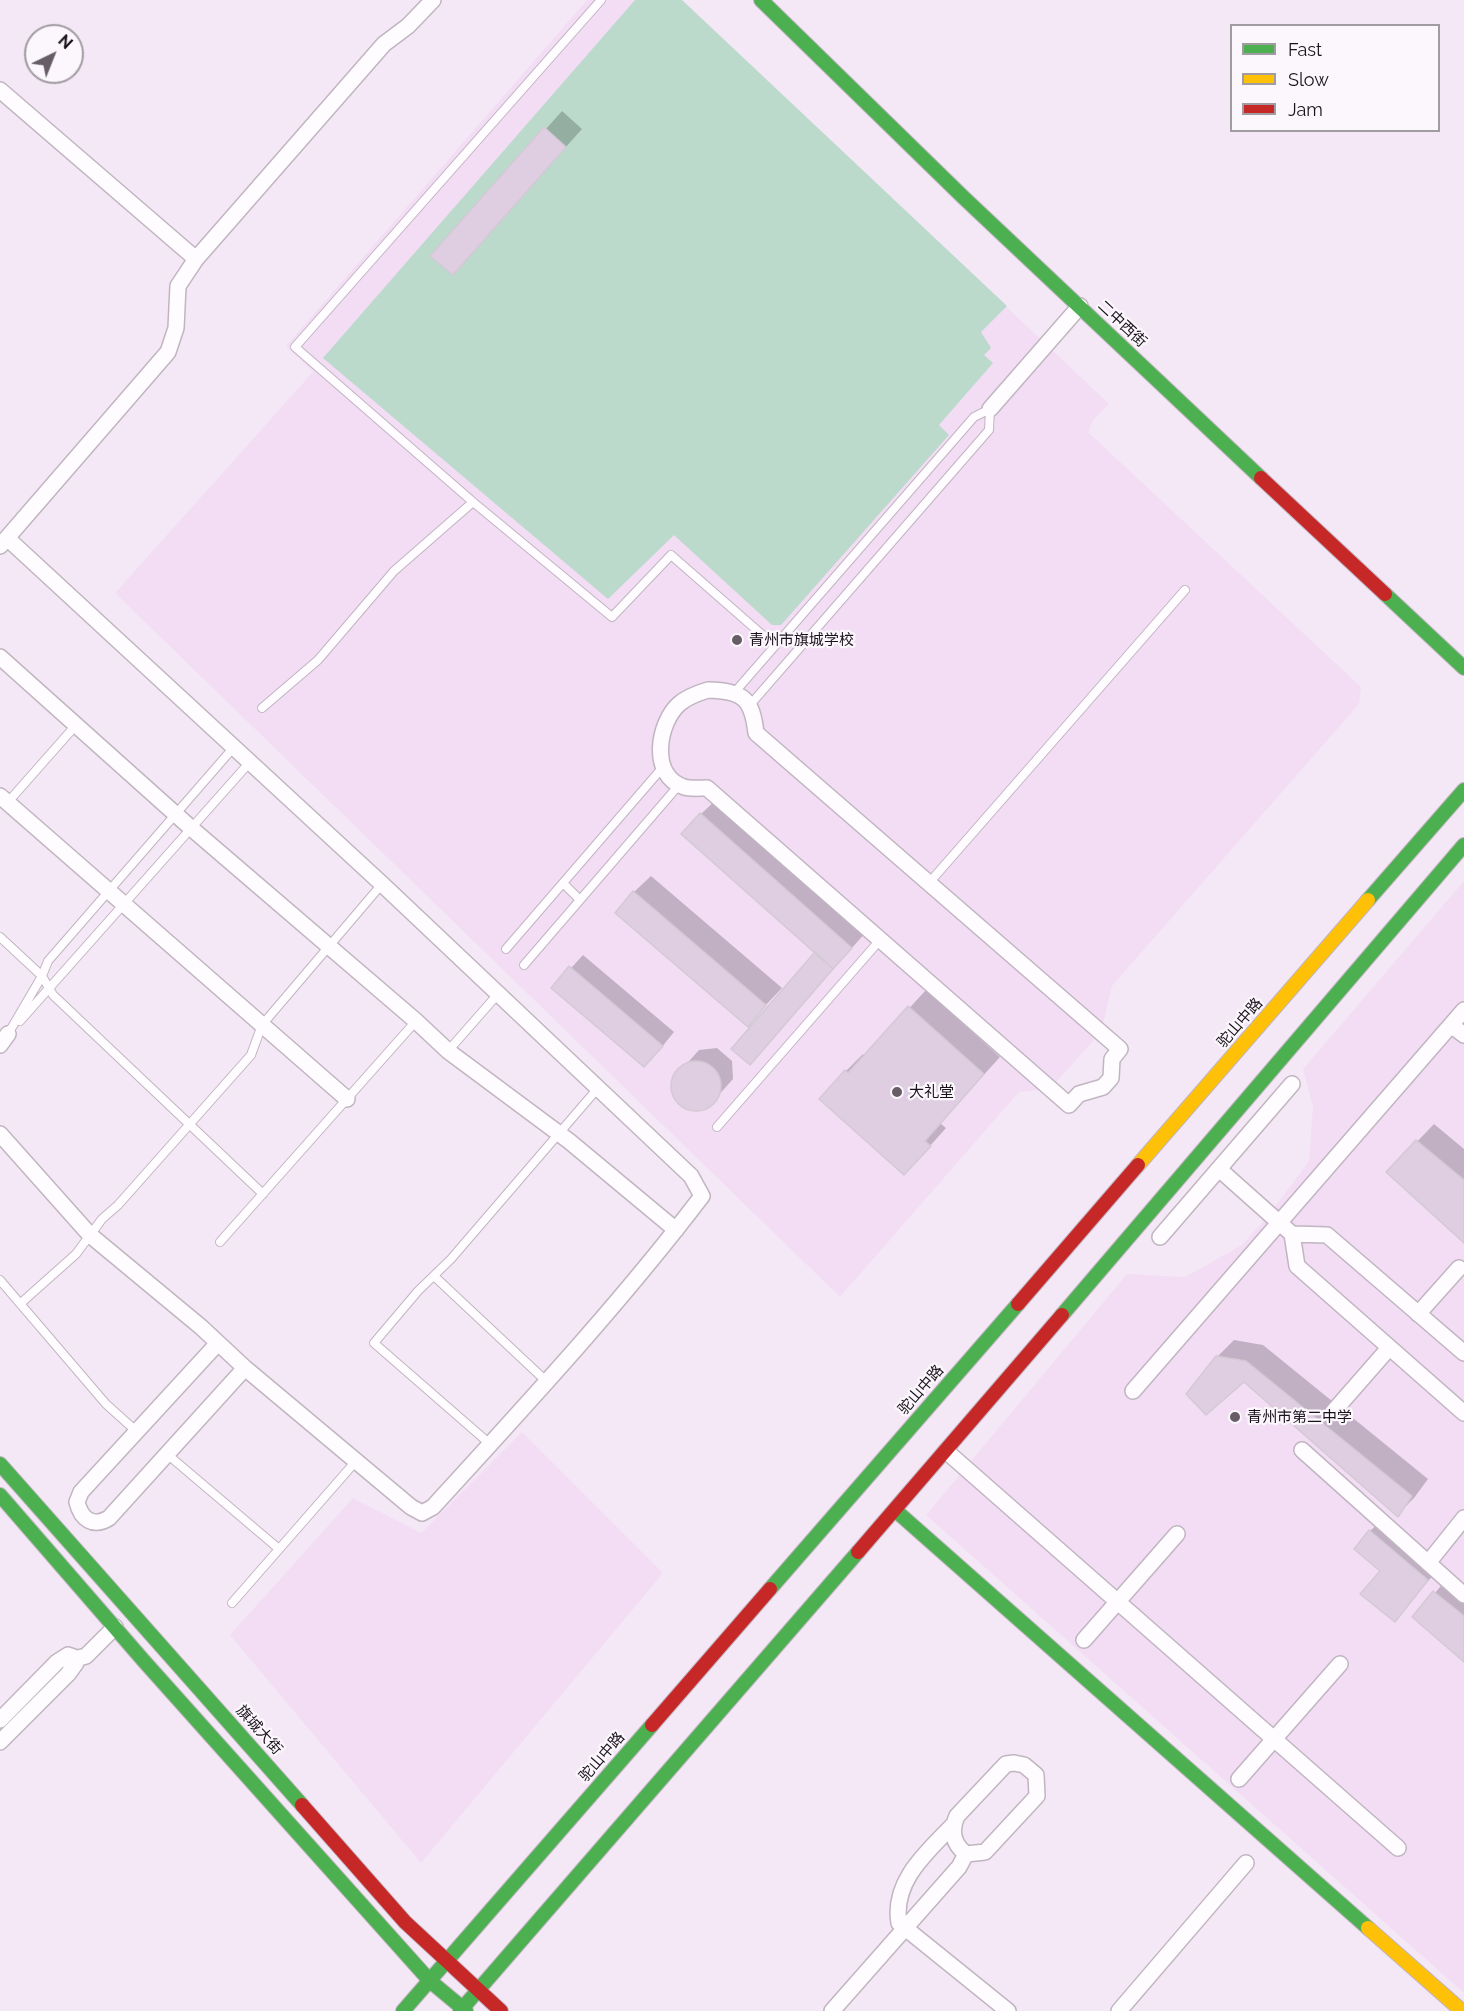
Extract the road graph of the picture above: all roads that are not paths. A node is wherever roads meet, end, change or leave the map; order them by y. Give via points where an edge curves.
1 (433, 0) edge
2 (602, 0) edge
3 (761, 0) edge
4 (0, 90) edge
5 (196, 259) junction
6 (1080, 306) junction
7 (990, 409) junction
8 (473, 502) junction
9 (2, 538) edge
10 (1185, 590) dead end
11 (775, 646) junction
12 (0, 657) edge
13 (1464, 668) edge
14 (734, 693) junction
15 (750, 705) junction
16 (262, 708) dead end
17 (76, 725) junction
18 (234, 747) junction
19 (250, 762) junction
20 (663, 767) junction
21 (679, 785) junction
22 (1464, 790) edge
23 (4, 799) edge
24 (176, 814) junction
25 (191, 828) junction
26 (1464, 845) edge
27 (562, 883) junction
28 (929, 883) junction
29 (382, 884) junction
30 (110, 890) junction
31 (580, 900) junction
32 (124, 903) junction
33 (0, 937) edge
34 (880, 940) junction
35 (328, 946) junction
36 (506, 949) dead end
37 (524, 965) dead end
38 (42, 976) junction
39 (49, 987) junction
40 (498, 994) junction
41 (1464, 1010) edge
42 (416, 1021) junction
43 (262, 1025) junction
44 (1451, 1025) junction
45 (1464, 1035) edge
46 (4, 1039) edge
47 (448, 1051) junction
48 (1292, 1084) dead end
49 (598, 1088) junction
50 (347, 1099) junction
51 (191, 1123) junction
52 (717, 1127) dead end
53 (0, 1134) edge
54 (558, 1134) junction
55 (1219, 1169) junction
56 (263, 1194) junction
57 (1279, 1223) junction
58 (676, 1230) junction
59 (1292, 1234) junction
60 (90, 1235) junction
61 (1160, 1237) dead end
62 (220, 1242) dead end
63 (1459, 1268) dead end
64 (434, 1276) junction
65 (0, 1280) edge
66 (21, 1303) junction
67 (1418, 1314) junction
68 (218, 1342) junction
69 (1389, 1347) junction
70 (1464, 1353) edge
71 (245, 1368) junction
72 (546, 1381) junction
73 (1133, 1391) dead end
74 (1333, 1412) dead end
75 (1464, 1413) edge
76 (136, 1431) junction
77 (490, 1444) junction
78 (1302, 1450) dead end
79 (946, 1451) junction
80 (167, 1454) junction
81 (356, 1461) junction
82 (0, 1464) edge
83 (0, 1495) edge
84 (895, 1510) junction
85 (84, 1518) junction
86 (1464, 1518) edge
87 (1177, 1534) dead end
88 (65, 1537) junction
89 (279, 1549) junction
90 (1428, 1563) junction
91 (1464, 1595) edge
92 (1118, 1602) junction
93 (232, 1603) dead end
94 (115, 1628) junction
95 (1084, 1640) dead end
96 (75, 1659) junction
97 (1340, 1664) dead end
98 (0, 1720) edge
99 (1274, 1739) junction
100 (0, 1742) edge
101 (1239, 1779) dead end
102 (952, 1826) junction
103 (1398, 1848) dead end
104 (966, 1854) junction
105 (1246, 1863) dead end
106 (906, 1927) junction
107 (446, 1962) junction
108 (430, 1981) junction
109 (477, 1989) junction
110 (463, 2010) edge
111 (403, 2011) edge
112 (501, 2011) edge
113 (831, 2011) edge
114 (1008, 2011) edge
115 (1119, 2011) edge
116 (1462, 2011) edge

1 - 5 street via 384,44
2 - 8 lane via 296,346
3 - 6 main road, 二中西街
4 - 5 street
5 - 9 street via 178,286 176,328 168,352
6 - 7 street
6 - 13 main road, 二中西街
7 - 11 lane via 974,417
7 - 15 lane via 989,430
8 - 11 lane via 612,617 671,555
8 - 16 lane via 394,571 318,660
9 - 18 street
10 - 28 lane
11 - 14 lane
12 - 17 street
14 - 15 street
14 - 20 street via 708,690 679,703 661,732
15 - 28 street via 756,733
17 - 23 lane
17 - 24 street
18 - 19 street
18 - 24 lane
19 - 25 lane
19 - 29 street
20 - 21 street
20 - 27 lane
21 - 31 lane
21 - 34 street via 707,788
22 - 107 main road, 驼山中路
23 - 30 street
24 - 25 street
24 - 30 lane
25 - 32 lane
25 - 35 street
26 - 79 main road
27 - 31 lane
27 - 36 lane
28 - 34 street via 1120,1049 1112,1059 1111,1078 1103,1087 1079,1094 1069,1105
29 - 35 lane
29 - 40 street
30 - 32 street
30 - 38 lane via 48,961
31 - 37 lane
32 - 39 lane
32 - 43 street
33 - 38 lane
34 - 52 lane
35 - 42 street
35 - 43 lane
38 - 39 lane
38 - 46 lane
39 - 46 lane
39 - 51 lane via 53,995
40 - 47 lane
40 - 49 street
41 - 44 street
42 - 47 street
42 - 50 lane
43 - 50 street
43 - 51 lane via 252,1055
44 - 45 street
44 - 57 street
47 - 54 street
48 - 55 street
49 - 54 lane
49 - 58 street via 691,1176 702,1196
50 - 56 lane
51 - 56 lane
51 - 60 lane
53 - 60 street
54 - 58 street
54 - 64 lane
55 - 57 street
55 - 61 street
56 - 62 lane
57 - 59 street
57 - 73 street
58 - 72 street
59 - 67 street via 1327,1235
59 - 69 street via 1297,1266
60 - 66 lane via 76,1254
60 - 68 street
63 - 67 street
64 - 72 lane
64 - 77 lane via 374,1343
65 - 66 lane
66 - 76 lane via 106,1404
67 - 70 street
68 - 71 street
68 - 76 street
69 - 74 street
69 - 75 street
71 - 80 street
71 - 81 street
72 - 77 street
76 - 85 street via 81,1492 76,1502
77 - 81 street via 433,1507 422,1513
78 - 90 street
79 - 84 main road
79 - 92 street
80 - 85 street via 109,1518 100,1523
80 - 89 lane
81 - 89 lane
82 - 88 main road, 旗城大街
83 - 94 main road
84 - 109 main road
84 - 116 main road
85 - 88 street
86 - 90 street
87 - 92 street
88 - 107 main road, 旗城大街 via 405,1922
89 - 93 lane
90 - 91 street
92 - 95 street
92 - 99 street
94 - 96 street via 86,1656
94 - 108 main road
96 - 98 street via 64,1656
96 - 100 street via 68,1674
97 - 99 street
99 - 101 street
99 - 103 street
102 - 104 street via 957,1847
102 - 104 street via 1006,1764 1024,1765 1036,1775 1037,1796 985,1852
102 - 106 street via 909,1871 897,1913 899,1923
104 - 106 street
105 - 115 street
106 - 113 street
106 - 114 street
107 - 108 main road, 驼山中路
107 - 109 main road, 旗城大街
108 - 110 main road
108 - 111 main road, 驼山中路
109 - 110 main road
109 - 112 main road, 旗城大街

